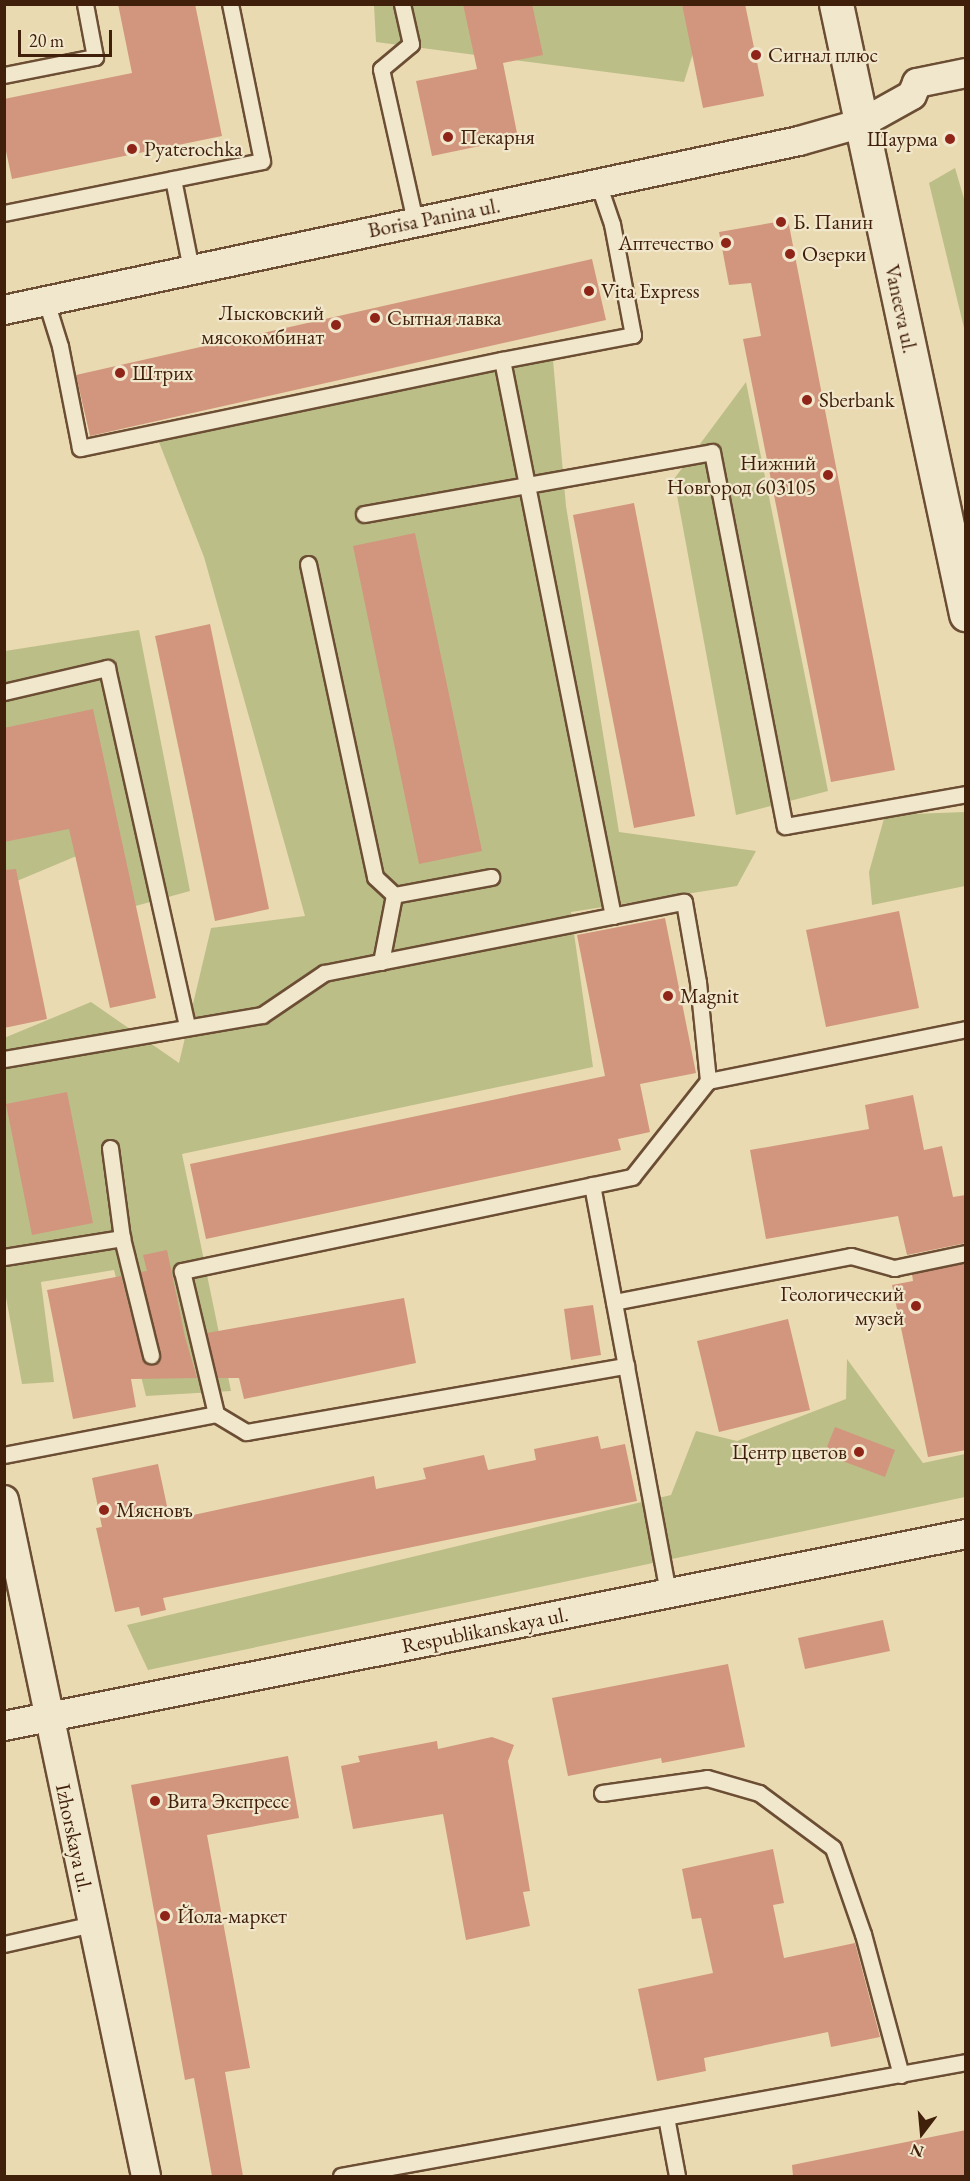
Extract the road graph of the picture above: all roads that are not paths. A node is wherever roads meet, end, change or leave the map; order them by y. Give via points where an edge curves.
1 (85, 4) edge
2 (230, 4) edge
3 (402, 4) edge
4 (836, 4) edge
5 (966, 73) edge
6 (4, 75) edge
7 (862, 123) junction
8 (173, 179) junction
9 (599, 186) junction
10 (4, 213) edge
11 (415, 221) junction
12 (191, 269) junction
13 (46, 301) junction
14 (4, 310) edge
15 (502, 360) junction
16 (525, 485) junction
17 (364, 514) dead end
18 (308, 564) dead end
19 (966, 614) edge
20 (4, 692) edge
21 (966, 794) edge
22 (491, 877) dead end
23 (394, 895) junction
24 (613, 916) junction
25 (381, 962) junction
26 (187, 1026) junction
27 (966, 1029) edge
28 (4, 1059) edge
29 (708, 1081) junction
30 (111, 1148) dead end
31 (592, 1185) junction
32 (122, 1238) junction
33 (966, 1253) edge
34 (4, 1257) edge
35 (614, 1302) junction
36 (151, 1355) dead end
37 (626, 1366) junction
38 (216, 1414) junction
39 (4, 1455) edge
40 (4, 1500) edge
41 (966, 1534) edge
42 (668, 1593) junction
43 (49, 1716) junction
44 (4, 1726) edge
45 (602, 1793) dead end
46 (93, 1924) junction
47 (4, 1944) edge
48 (966, 2062) edge
49 (902, 2074) junction
50 (666, 2118) junction
51 (146, 2176) edge
52 (341, 2176) edge
53 (677, 2176) edge

1 - 6 lane via 95,57
2 - 8 lane via 262,161
3 - 11 lane via 411,44 381,69
4 - 7 main road, Vaneeva ul.
5 - 7 street, Borisa Panina ul. via 917,83 912,95
7 - 9 street, Borisa Panina ul.
7 - 19 main road, Vaneeva ul.
8 - 10 lane
8 - 12 lane
9 - 11 street, Borisa Panina ul.
9 - 15 lane via 612,224 633,335
11 - 12 street, Borisa Panina ul.
12 - 13 street, Borisa Panina ul.
13 - 14 street, Borisa Panina ul.
13 - 15 lane via 60,346 80,448
15 - 16 lane
16 - 17 lane
16 - 21 lane via 712,452 785,826
16 - 24 lane
18 - 23 lane via 375,878
20 - 26 lane via 107,668
22 - 23 lane
23 - 25 lane
24 - 25 lane
24 - 29 lane via 684,902 698,982
25 - 26 lane via 324,973 262,1015
26 - 28 lane
27 - 29 lane
29 - 31 lane via 632,1177
30 - 32 lane
31 - 35 lane
31 - 38 lane via 182,1271
32 - 34 lane
32 - 36 lane
33 - 35 lane via 894,1268 851,1256
35 - 37 lane
37 - 38 lane via 246,1432
37 - 42 lane
38 - 39 lane
40 - 43 street, Izhorskaya ul.
41 - 42 street, Respublikanskaya ul.
42 - 43 street, Respublikanskaya ul.
43 - 44 street, Respublikanskaya ul.
43 - 46 street, Izhorskaya ul.
45 - 49 lane via 708,1778 759,1793 833,1848 863,1934
46 - 47 lane
46 - 51 street, Izhorskaya ul.
48 - 49 lane
49 - 50 lane
50 - 52 lane
50 - 53 lane

